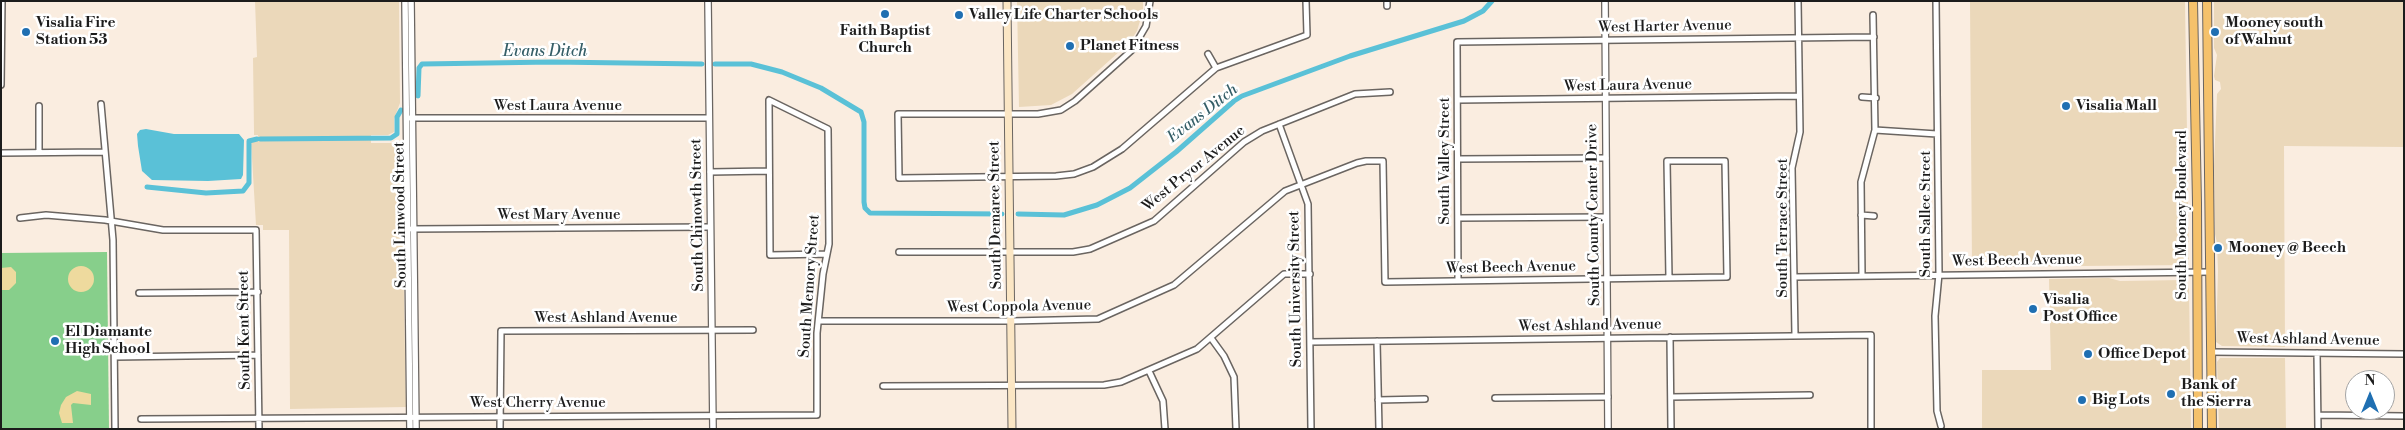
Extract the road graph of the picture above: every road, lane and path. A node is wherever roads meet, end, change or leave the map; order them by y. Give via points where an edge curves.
1 (2, 1) edge
2 (405, 1) edge
3 (411, 1) edge
4 (708, 1) edge
5 (1008, 1) edge
6 (1150, 1) edge
7 (1306, 1) edge
8 (1605, 1) edge
9 (1798, 1) edge
10 (1936, 1) edge
11 (2193, 1) edge
12 (2207, 1) edge
13 (1873, 15) dead end
14 (1874, 37) junction
15 (1798, 38) junction
16 (1605, 40) junction
17 (1457, 42) joint
18 (1208, 54) dead end
19 (1216, 68) junction
20 (1, 85) edge
21 (1390, 92) dead end
22 (1799, 96) junction
23 (1862, 97) dead end
24 (1876, 98) junction
25 (1605, 99) junction
26 (1458, 100) junction
27 (101, 104) dead end
28 (39, 106) dead end
29 (1009, 114) junction
30 (410, 118) junction
31 (709, 118) junction
32 (1279, 124) junction
33 (1875, 130) junction
34 (1937, 134) junction
35 (39, 152) junction
36 (104, 152) junction
37 (1, 153) edge
38 (1606, 158) junction
39 (1458, 159) junction
40 (769, 171) junction
41 (710, 172) junction
42 (1010, 177) junction
43 (1302, 184) junction
44 (1861, 215) junction
45 (1874, 216) dead end
46 (1606, 217) junction
47 (20, 218) dead end
48 (1458, 218) junction
49 (112, 222) junction
50 (710, 227) junction
51 (411, 229) junction
52 (1010, 251) junction
53 (899, 252) dead end
54 (827, 254) junction
55 (2196, 272) junction
56 (2210, 272) junction
57 (1310, 274) junction
58 (1939, 274) junction
59 (1862, 276) junction
60 (1794, 277) junction
61 (1669, 278) junction
62 (1607, 279) junction
63 (1458, 281) junction
64 (1385, 282) joint
65 (258, 292) junction
66 (139, 293) dead end
67 (818, 321) junction
68 (1011, 321) junction
69 (712, 330) junction
70 (753, 330) dead end
71 (1795, 335) junction
72 (1670, 337) junction
73 (1211, 338) junction
74 (1608, 338) junction
75 (1377, 341) junction
76 (1310, 342) junction
77 (2211, 352) junction
78 (2317, 353) junction
79 (2404, 354) edge
80 (258, 355) junction
81 (114, 357) junction
82 (1149, 372) junction
83 (883, 386) dead end
84 (1012, 386) junction
85 (1810, 395) dead end
86 (1608, 396) junction
87 (1671, 397) junction
88 (1495, 398) dead end
89 (1425, 399) dead end
90 (1378, 400) junction
91 (817, 414) joint
92 (712, 415) junction
93 (2318, 415) junction
94 (410, 416) junction
95 (500, 416) junction
96 (2404, 416) edge
97 (416, 417) junction
98 (258, 418) junction
99 (141, 419) dead end
100 (1941, 426) dead end
101 (115, 429) edge
102 (258, 429) edge
103 (410, 429) edge
104 (416, 429) edge
105 (500, 429) edge
106 (712, 429) edge
107 (1012, 429) edge
108 (1165, 429) edge
109 (1236, 429) edge
110 (1311, 429) edge
111 (1379, 429) edge
112 (1608, 429) edge
113 (1671, 429) edge
114 (1871, 429) edge
115 (2198, 429) edge
116 (2212, 429) edge
117 (2318, 429) edge

1 - 20 street
2 - 30 street, South Linwood Street
3 - 30 street, South Linwood Street
4 - 31 street, South Chinowth Street
5 - 29 main road, South Demaree Street
6 - 29 street via 1146,26 1138,42 1075,101 1049,113
7 - 19 street via 1307,35
8 - 16 street, South County Center Drive
9 - 15 street, South Terrace Street
10 - 34 street, South Sallee Street
11 - 55 main road, South Mooney Boulevard
12 - 56 main road, South Mooney Boulevard
13 - 14 street
14 - 15 street, West Harter Avenue
14 - 24 street
15 - 16 street, West Harter Avenue
15 - 22 street, South Terrace Street
16 - 17 street, West Harter Avenue
16 - 25 street, South County Center Drive
17 - 26 street, South Valley Street
18 - 19 street
19 - 42 street via 1122,149 1101,163 1074,174
21 - 32 street, West Pryor Avenue via 1355,94
22 - 25 street, West Laura Avenue
22 - 60 street, South Terrace Street via 1800,132 1792,168
23 - 24 street
24 - 33 street
25 - 26 street, West Laura Avenue
25 - 38 street, South County Center Drive
26 - 39 street, South Valley Street
27 - 36 street
28 - 35 street
29 - 42 main road, South Demaree Street
29 - 42 street via 898,114 899,178
30 - 31 street, West Laura Avenue
30 - 51 street, South Linwood Street
31 - 41 street, South Chinowth Street
32 - 43 street, South University Street
32 - 52 street, West Pryor Avenue via 1244,142 1164,213 1140,228 1082,250
33 - 34 street
33 - 44 street via 1861,182
34 - 58 street, South Sallee Street
35 - 36 street
35 - 37 street
36 - 49 street
38 - 39 street
38 - 46 street, South County Center Drive
39 - 48 street, South Valley Street
40 - 41 street
40 - 54 street via 770,254
40 - 54 street, South Memory Street via 769,100 828,129
41 - 50 street, South Chinowth Street
42 - 52 main road, South Demaree Street
43 - 57 street, South University Street via 1308,204
43 - 64 street, West Coppola Avenue via 1357,163 1383,161
43 - 68 street, West Coppola Avenue via 1278,195 1168,289 1098,318
44 - 45 street
44 - 59 street
46 - 48 street
46 - 62 street, South County Center Drive
47 - 49 street via 46,215
48 - 63 street, South Valley Street
49 - 65 street, South Kent Street via 163,230 256,230
49 - 81 street
50 - 51 street, West Mary Avenue
50 - 69 street, South Chinowth Street
51 - 94 street, South Linwood Street
51 - 97 street, South Linwood Street
52 - 53 street, West Pryor Avenue
52 - 68 main road, South Demaree Street
54 - 67 street, South Memory Street
55 - 56 street, West Beech Avenue
55 - 58 street, West Beech Avenue
55 - 115 main road, South Mooney Boulevard
56 - 77 main road, South Mooney Boulevard
57 - 73 street via 1284,274
57 - 76 street, South University Street
58 - 59 street, West Beech Avenue
58 - 100 street, South Sallee Street via 1934,316 1937,410
59 - 60 street, West Beech Avenue
60 - 71 street, South Terrace Street
61 - 61 street, West Beech Avenue via 1668,162 1726,161 1727,277
61 - 62 street, West Beech Avenue
62 - 63 street, West Beech Avenue
62 - 74 street, South County Center Drive
63 - 64 street, West Beech Avenue
65 - 66 street
65 - 80 street, South Kent Street
67 - 68 street, West Coppola Avenue
67 - 91 street, South Memory Street
68 - 84 main road, South Demaree Street
69 - 70 street, West Ashland Avenue
69 - 92 street, South Chinowth Street
69 - 95 street, West Ashland Avenue via 501,331
71 - 72 street, West Ashland Avenue
71 - 114 street, West Ashland Avenue via 1870,335
72 - 74 street, West Ashland Avenue
72 - 87 street
73 - 82 street via 1188,354
73 - 109 street via 1234,377
74 - 75 street, West Ashland Avenue
74 - 86 street, South County Center Drive
75 - 76 street, West Ashland Avenue
75 - 90 street
76 - 110 street, South University Street
77 - 78 street, West Ashland Avenue
77 - 116 main road, South Mooney Boulevard
78 - 79 street, West Ashland Avenue
78 - 93 street
80 - 81 street
80 - 98 street, South Kent Street
81 - 101 street
82 - 84 street via 1112,384
82 - 108 street via 1162,401
83 - 84 street
84 - 107 main road, South Demaree Street
85 - 87 street
86 - 88 street
86 - 112 street, South County Center Drive
87 - 113 street
89 - 90 street
90 - 111 street
91 - 92 street, West Cherry Avenue
92 - 95 street, West Cherry Avenue
92 - 106 street, South Chinowth Street
93 - 96 street
93 - 117 street
94 - 97 street, West Cherry Avenue
94 - 98 street, West Cherry Avenue
94 - 103 street, South Linwood Street
95 - 97 street, West Cherry Avenue
95 - 105 street
97 - 104 street, South Linwood Street
98 - 99 street, West Cherry Avenue
98 - 102 street, South Kent Street

